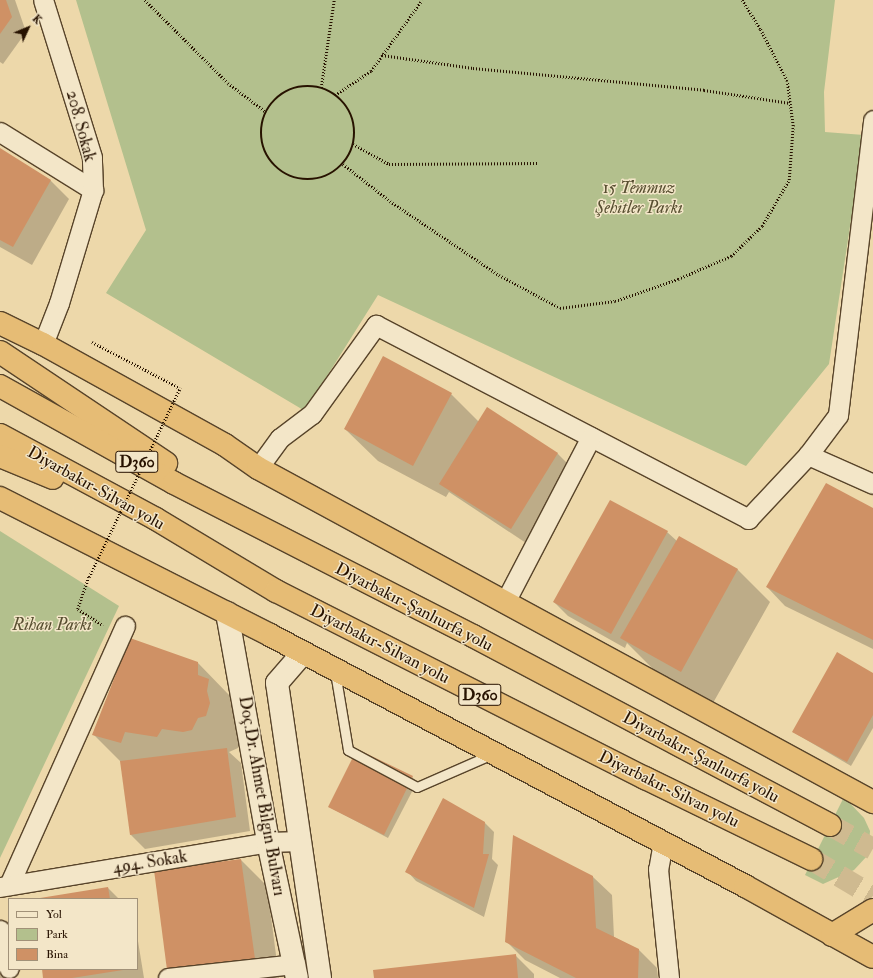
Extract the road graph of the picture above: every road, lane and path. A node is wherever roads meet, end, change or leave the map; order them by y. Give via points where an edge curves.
1 (43, 0) edge
2 (145, 0) edge
3 (334, 0) edge
4 (422, 0) edge
5 (742, 0) edge
6 (382, 55) junction
7 (320, 88) junction
8 (335, 95) junction
9 (790, 103) junction
10 (266, 112) junction
11 (873, 120) edge
12 (0, 132) edge
13 (353, 144) junction
14 (538, 163) dead end
15 (343, 164) junction
16 (93, 190) junction
17 (0, 323) edge
18 (43, 344) junction
19 (0, 352) edge
20 (135, 364) dead end
21 (0, 386) edge
22 (0, 435) edge
23 (591, 437) junction
24 (808, 454) junction
25 (0, 456) edge
26 (258, 468) junction
27 (873, 484) edge
28 (0, 498) edge
29 (156, 520) junction
30 (276, 536) junction
31 (505, 602) junction
32 (227, 613) junction
33 (123, 630) joint
34 (302, 654) junction
35 (335, 670) junction
36 (493, 753) junction
37 (873, 802) edge
38 (830, 825) tunnel mouth
39 (300, 841) junction
40 (268, 842) junction
41 (663, 842) junction
42 (811, 859) tunnel mouth
43 (4, 886) edge
44 (873, 910) edge
45 (0, 930) edge
46 (832, 935) junction
47 (873, 957) edge
48 (8, 965) edge
49 (296, 971) edge
50 (168, 978) edge
51 (320, 978) edge
52 (669, 978) edge

1 - 16 street, 208. Sokak via 92,157
2 - 10 path via 228,82
3 - 7 path
4 - 6 path
5 - 9 path via 787,81
6 - 8 path via 371,71
6 - 9 path via 473,68 704,90
7 - 8 path
7 - 10 path via 305,86 289,90 275,99
8 - 13 path via 346,106 353,120
9 - 15 path via 793,126 789,180 762,226 731,256 678,279 615,301 578,307 560,308 499,275 390,201
10 - 15 path via 261,126 261,141 266,155 275,167 295,178 317,179 331,174
11 - 24 street via 838,415
12 - 16 street
13 - 14 path via 389,164
13 - 15 path
16 - 18 street, 208. Sokak via 59,302
17 - 18 highway
18 - 26 highway via 225,445
19 - 30 highway
20 - 33 path, bridge via 180,388 89,577 78,609
21 - 30 highway, Diyarbakır-Şanlıurfa yolu / D360 via 174,483
22 - 29 highway, Diyarbakır-Silvan yolu / D360
23 - 24 street via 748,519
23 - 26 street via 376,325 312,414 280,438
23 - 31 street
24 - 27 street
25 - 29 highway
26 - 31 highway
28 - 32 highway
29 - 42 highway, Diyarbakır-Silvan yolu / D360 via 276,591
30 - 38 highway, Diyarbakır-Şanlıurfa yolu / D360
31 - 37 highway
32 - 34 highway
32 - 40 main road, Doç.Dr. Ahmet Bilgin Bulvarı
33 - 43 street
34 - 35 highway
34 - 39 main road, Doç.Dr. Ahmet Bilgin Bulvarı via 277,683
35 - 36 highway
35 - 36 lane via 348,750 417,787
36 - 41 highway
39 - 40 street, 494. Sokak
39 - 51 main road, Doç.Dr. Ahmet Bilgin Bulvarı
40 - 43 street, 494. Sokak
40 - 49 main road, Doç.Dr. Ahmet Bilgin Bulvarı
41 - 46 highway
41 - 52 street via 658,869
44 - 46 highway
45 - 48 street
46 - 47 highway
49 - 50 street

